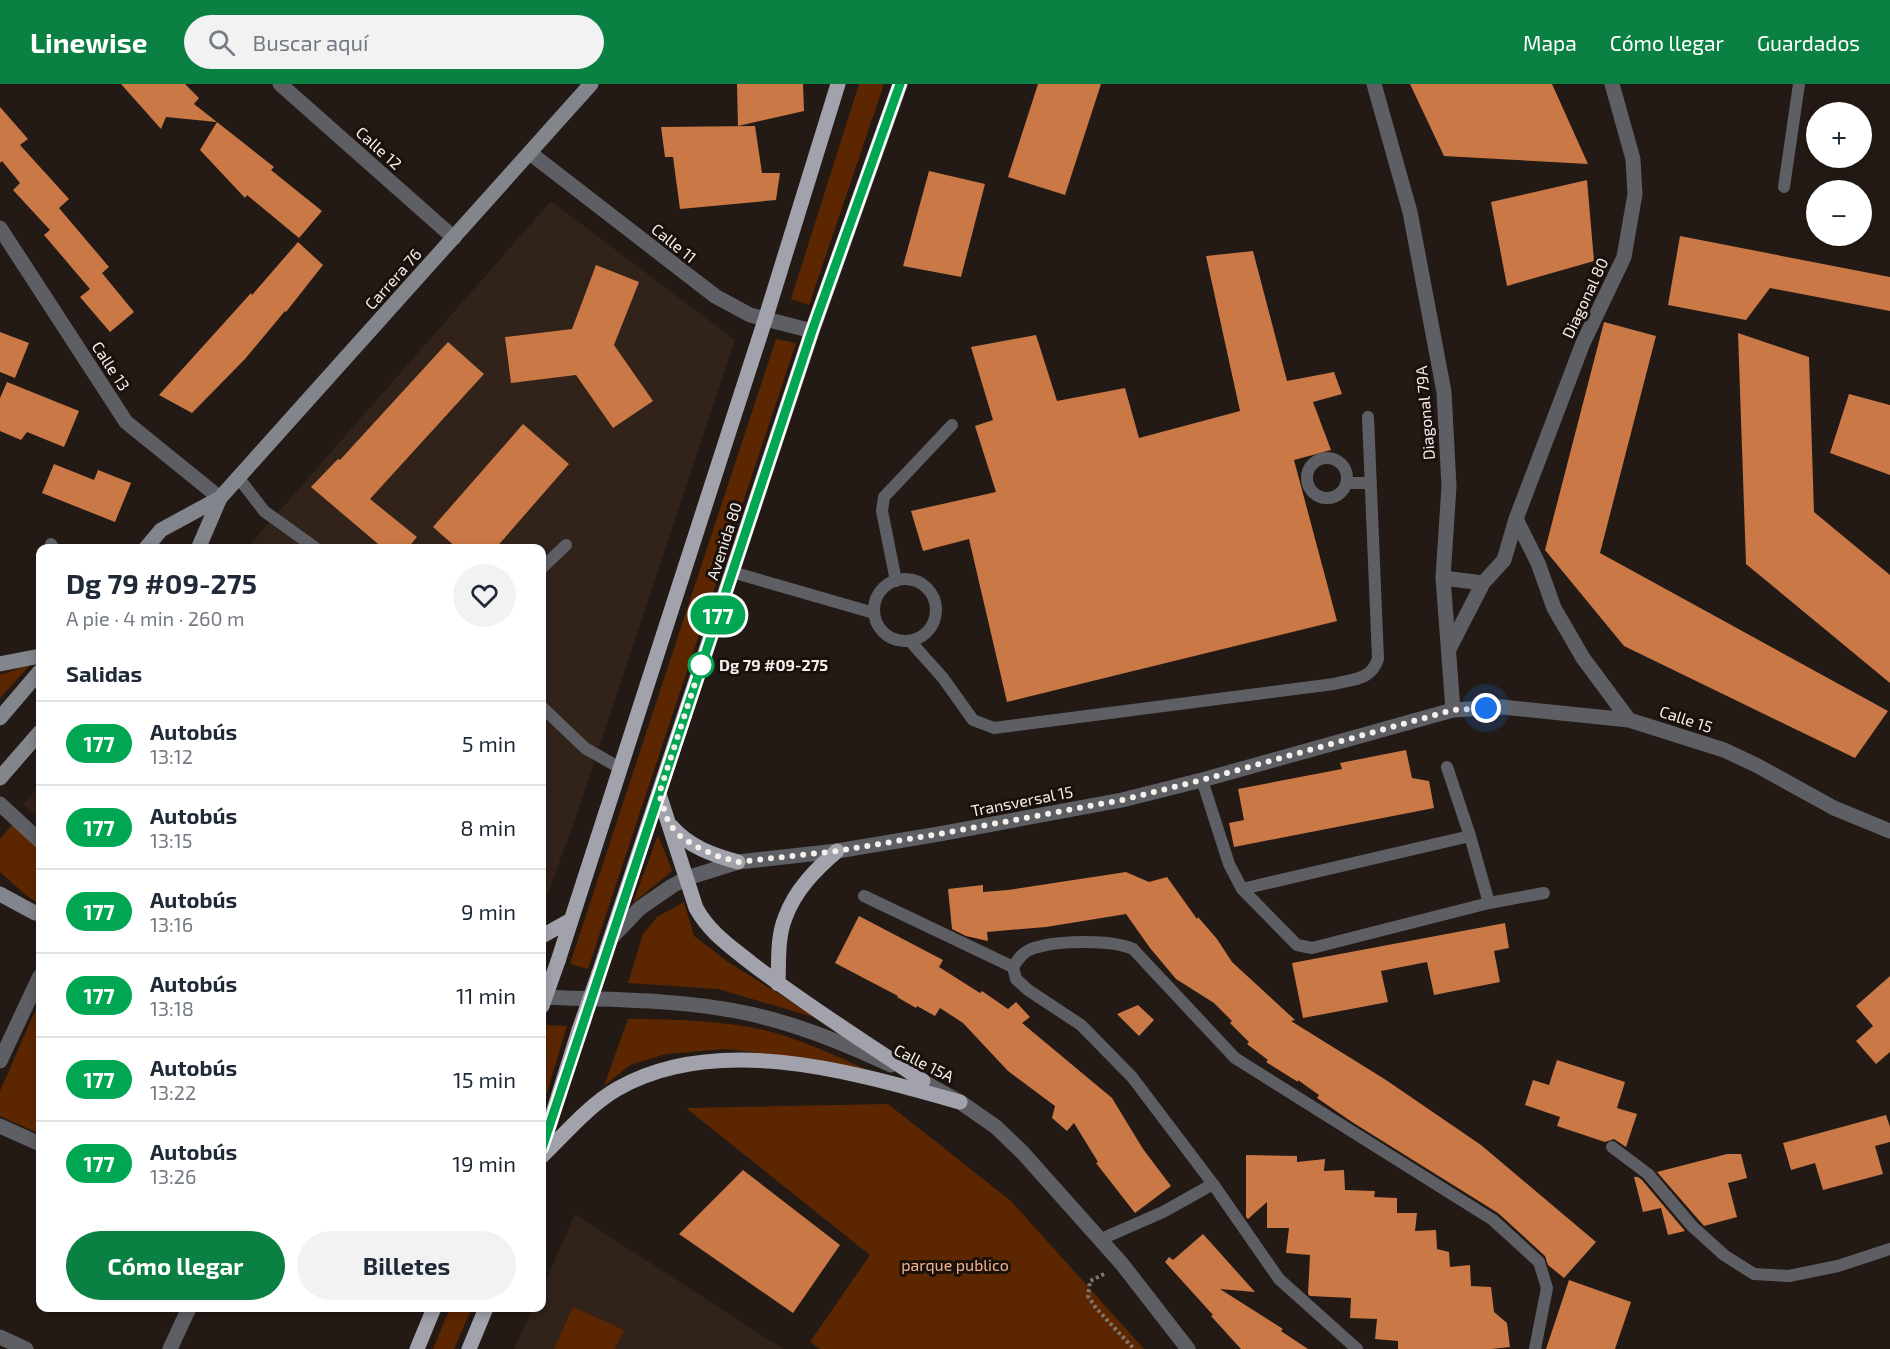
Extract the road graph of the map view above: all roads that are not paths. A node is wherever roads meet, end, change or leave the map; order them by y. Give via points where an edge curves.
1 (280, 84) edge
2 (591, 84) edge
3 (838, 84) edge
4 (900, 84) edge
5 (1374, 84) edge
6 (1612, 84) edge
7 (1799, 84) edge
8 (530, 153) junction
9 (1784, 187) dead end
10 (0, 228) edge
11 (454, 238) junction
12 (765, 320) junction
13 (812, 331) junction
14 (1368, 417) dead end
15 (952, 425) dead end
16 (238, 477) junction
17 (1347, 483) dead end
18 (1371, 483) junction
19 (220, 498) junction
20 (1516, 519) junction
21 (149, 544) edge
22 (200, 544) edge
23 (310, 544) edge
24 (566, 544) dead end
25 (546, 564) edge
26 (732, 572) junction
27 (1443, 578) junction
28 (896, 581) junction
29 (1482, 583) junction
30 (874, 613) junction
31 (910, 641) junction
32 (1449, 650) junction
33 (36, 657) edge
34 (0, 663) edge
35 (36, 676) edge
36 (1453, 710) junction
37 (546, 711) edge
38 (0, 718) edge
39 (1629, 720) junction
40 (36, 737) edge
41 (1447, 767) dead end
42 (620, 768) junction
43 (0, 778) edge
44 (1202, 780) junction
45 (659, 794) junction
46 (0, 804) edge
47 (669, 824) junction
48 (1890, 831) edge
49 (1470, 836) junction
50 (36, 837) edge
51 (837, 851) junction
52 (738, 862) junction
53 (687, 878) junction
54 (0, 886) edge
55 (1242, 889) junction
56 (1544, 893) dead end
57 (0, 894) edge
58 (864, 896) dead end
59 (1489, 903) junction
60 (36, 913) edge
61 (36, 914) edge
62 (571, 920) junction
63 (546, 934) edge
64 (611, 938) junction
65 (1013, 967) junction
66 (36, 984) edge
67 (778, 984) junction
68 (546, 995) edge
69 (546, 997) edge
70 (0, 1061) edge
71 (923, 1081) junction
72 (960, 1102) junction
73 (0, 1126) edge
74 (546, 1135) edge
75 (36, 1142) edge
76 (1612, 1147) dead end
77 (546, 1152) edge
78 (1213, 1184) junction
79 (1099, 1240) junction
80 (1890, 1249) edge
81 (187, 1312) edge
82 (432, 1312) edge
83 (484, 1312) edge
84 (0, 1337) edge
85 (26, 1349) edge
86 (170, 1349) edge
87 (417, 1349) edge
88 (469, 1349) edge
89 (1188, 1349) edge
90 (1357, 1349) edge
91 (1535, 1349) edge

1 - 11 street, Calle 12
2 - 8 main road, Carrera 76
3 - 12 main road, Avenida 80
4 - 13 main road, Avenida 80
5 - 27 street, Diagonal 79A via 1410,212 1444,392 1449,486
6 - 20 street, Diagonal 80 via 1634,171 1635,194 1624,257 1583,343
7 - 9 lane
8 - 11 main road, Carrera 76
8 - 12 street, Calle 11 via 715,296
10 - 19 street, Calle 13 via 126,422
11 - 16 main road, Carrera 76
12 - 13 street, Calle 11
12 - 42 main road, Avenida 80
13 - 26 main road, Avenida 80
14 - 18 lane
15 - 28 lane via 884,498 882,512
16 - 19 main road, Carrera 76
16 - 23 lane via 264,511
17 - 18 lane
18 - 31 lane via 1378,659 1374,670 1366,676 1334,684 994,728 973,720
19 - 21 main road, Carrera 76 via 161,530
19 - 22 main road, Carrera 76
20 - 29 street, Diagonal 80 via 1504,560
20 - 39 street via 1554,608 1583,658
24 - 25 lane
26 - 30 lane
26 - 45 main road, Avenida 80
27 - 29 street
27 - 32 street, Diagonal 79A
28 - 30 lane via 879,593
28 - 31 lane via 906,579 925,586 936,604 934,624 927,633
29 - 32 street, Diagonal 80
30 - 31 lane via 882,631 900,641
32 - 36 street, Diagonal 79A
33 - 34 main road
35 - 38 main road
36 - 39 street, Calle 15 via 1502,707
36 - 44 street, Transversal 15
37 - 42 lane via 585,748
39 - 48 street, Calle 15 via 1724,750 1834,808
40 - 43 main road
41 - 49 lane
42 - 62 main road, Avenida 80
44 - 51 street, Transversal 15 via 1122,800
44 - 55 lane via 1228,864
45 - 47 main road
45 - 64 main road, Avenida 80
46 - 50 street
47 - 52 main road via 691,844
47 - 53 main road
49 - 55 lane
49 - 59 lane
51 - 52 street, Transversal 15
51 - 67 main road via 805,882 784,919
52 - 53 street, Transversal 15
53 - 64 street, Transversal 15 via 647,903
53 - 67 main road via 704,923
54 - 60 street
55 - 59 lane via 1297,945 1312,948
56 - 59 lane
57 - 61 main road
58 - 65 lane
62 - 63 main road
62 - 68 main road, Avenida 80, bridge
64 - 74 main road, Avenida 80, bridge
65 - 78 lane via 1016,979 1081,1025 1132,1077
65 - 91 lane via 1030,950 1047,946 1087,941 1133,950 1235,1058 1493,1220 1539,1262 1547,1288
66 - 70 street
67 - 71 main road
69 - 71 street, Calle 15A via 657,1002 742,1012 818,1034
71 - 72 street, Calle 15A
72 - 77 main road via 896,1084 805,1066 720,1060 645,1075 615,1090
72 - 79 street, Calle 15A via 996,1127 1023,1153
73 - 75 street
76 - 80 lane via 1647,1174 1692,1226 1724,1255 1754,1274 1789,1276
78 - 79 lane via 1163,1212
78 - 90 lane via 1279,1279
79 - 89 street, Calle 15A
81 - 86 street
82 - 87 main road
83 - 88 main road
84 - 85 street

